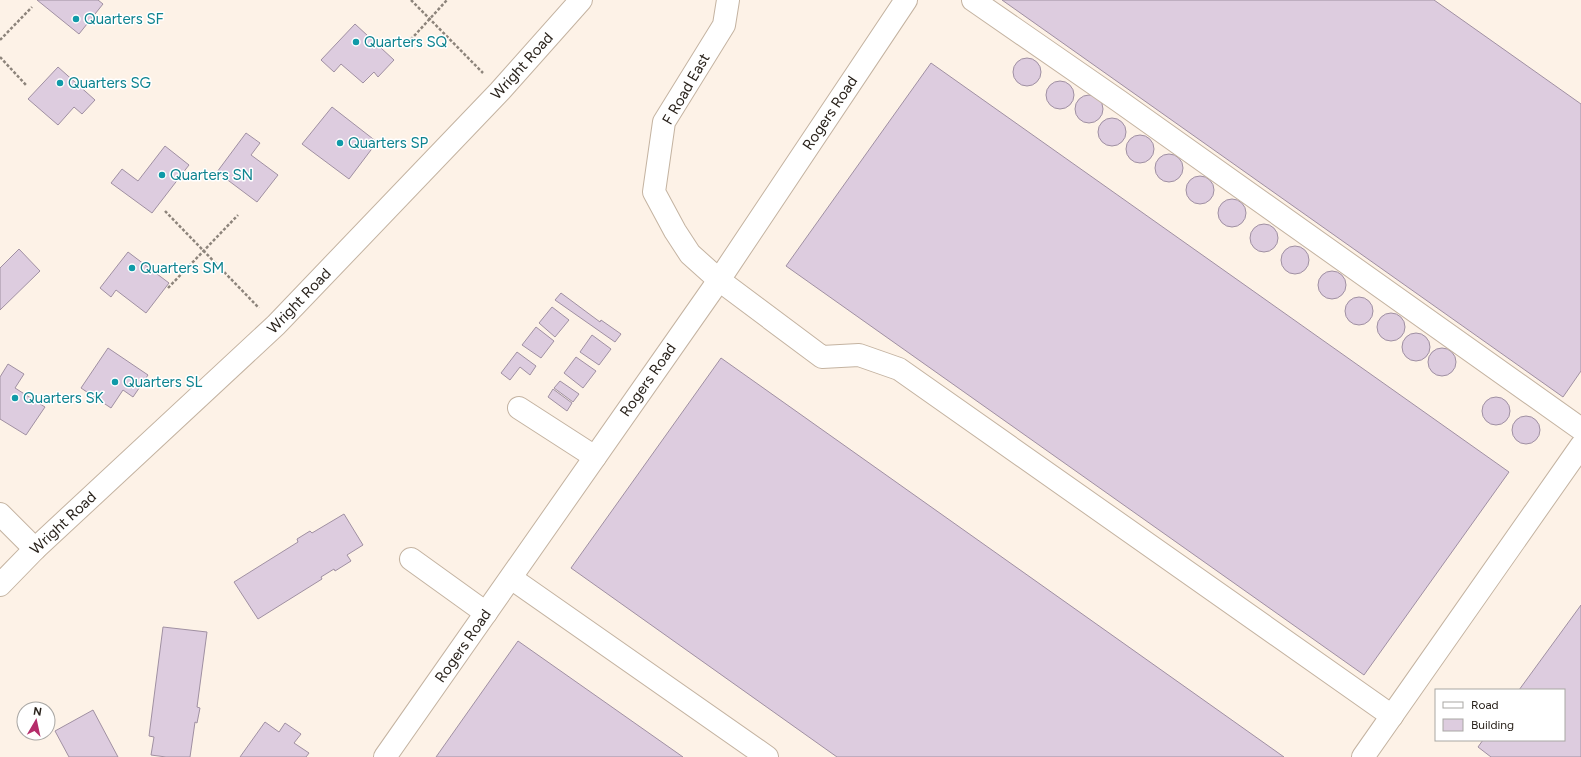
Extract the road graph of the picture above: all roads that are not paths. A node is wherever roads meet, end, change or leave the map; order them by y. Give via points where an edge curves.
1 (581, 0) edge
2 (728, 0) edge
3 (906, 0) edge
4 (973, 0) edge
5 (719, 280) junction
6 (519, 408) dead end
7 (1581, 429) edge
8 (1581, 446) edge
9 (595, 457) junction
10 (0, 514) edge
11 (35, 549) junction
12 (411, 559) dead end
13 (511, 578) junction
14 (0, 585) edge
15 (486, 613) junction
16 (1392, 716) junction
17 (385, 757) edge
18 (767, 757) edge
19 (1363, 757) edge

1 - 11 street, Wright Road via 500,91 276,325
2 - 5 street, F Road East via 724,25 664,122 654,192 690,254
3 - 5 street, Rogers Road
4 - 7 street
5 - 9 street, Rogers Road
5 - 16 street, F Road East via 822,357 859,355 899,370
6 - 9 street
8 - 16 street
9 - 13 street, Rogers Road
10 - 11 street
11 - 14 street, Wright Road
12 - 15 street
13 - 15 street, Rogers Road
13 - 18 street
15 - 17 street, Rogers Road
16 - 19 street

